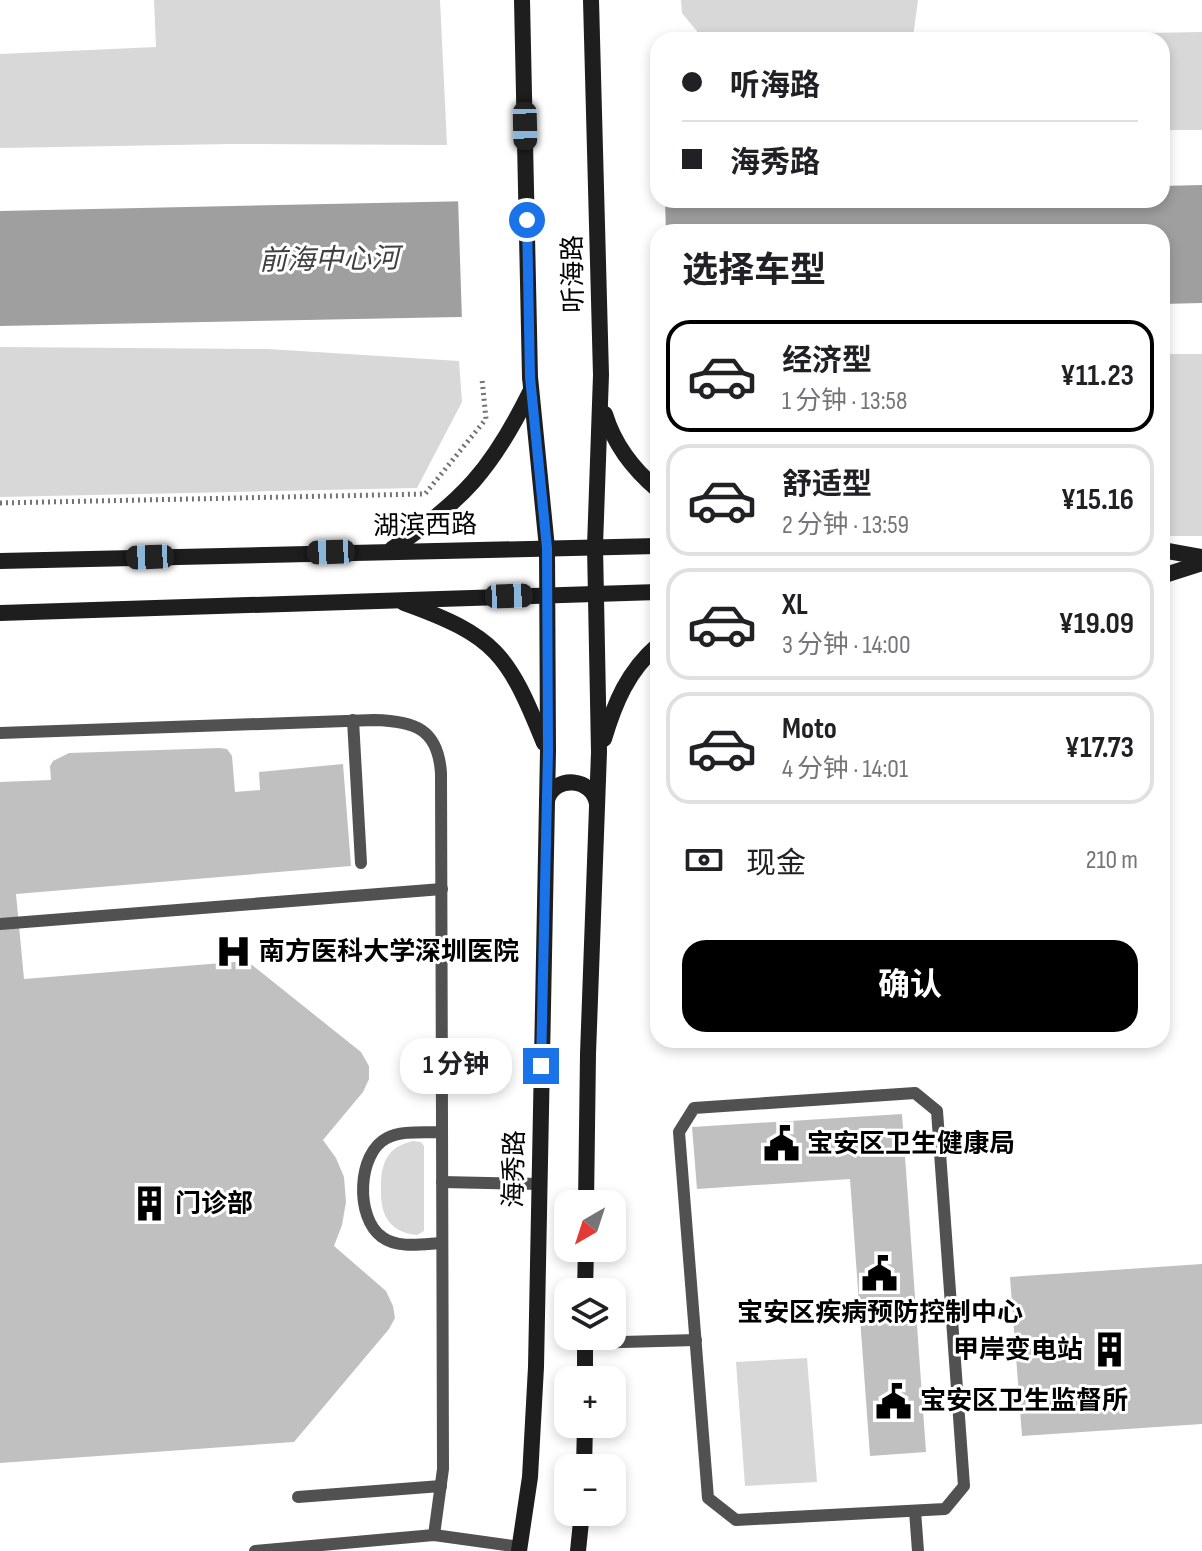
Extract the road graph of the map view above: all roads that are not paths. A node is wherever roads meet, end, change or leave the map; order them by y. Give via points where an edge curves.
1 (522, 0) edge
2 (591, 0) edge
3 (530, 384) junction
4 (601, 400) junction
5 (650, 483) edge
6 (595, 546) junction
7 (650, 546) edge
8 (547, 548) junction
9 (391, 550) junction
10 (1170, 552) edge
11 (1202, 560) edge
12 (0, 561) edge
13 (1170, 573) edge
14 (650, 592) edge
15 (596, 593) junction
16 (547, 594) junction
17 (395, 600) junction
18 (0, 613) edge
19 (650, 653) edge
20 (353, 720) junction
21 (0, 733) edge
22 (548, 751) junction
23 (599, 752) junction
24 (547, 800) junction
25 (598, 806) junction
26 (361, 863) dead end
27 (442, 889) junction
28 (0, 924) edge
29 (442, 1132) junction
30 (442, 1182) junction
31 (539, 1184) junction
32 (586, 1190) edge
33 (442, 1243) junction
34 (626, 1340) edge
35 (696, 1340) junction
36 (441, 1486) junction
37 (298, 1497) dead end
38 (915, 1511) junction
39 (581, 1526) edge
40 (434, 1535) junction
41 (520, 1549) edge
42 (255, 1551) edge
43 (578, 1551) edge
44 (918, 1551) edge

1 - 3 main road, 听海路, bridge
2 - 4 main road, 听海路
3 - 8 main road, 听海路
3 - 9 main road via 512,428 476,480 452,506
4 - 5 main road via 610,431
4 - 6 main road, 听海路
6 - 7 main road, 湖滨西路
6 - 8 main road, 湖滨西路
6 - 15 main road
8 - 9 main road, 湖滨西路
8 - 16 main road, 海秀路
9 - 12 main road, 湖滨西路
10 - 11 main road
11 - 13 main road
14 - 15 main road
15 - 16 main road
15 - 23 main road
16 - 17 main road
16 - 22 main road, 海秀路
17 - 18 main road
17 - 22 main road via 487,642 522,688
19 - 23 main road via 624,684
20 - 21 lane
20 - 26 lane
20 - 27 lane via 403,722 427,733 436,744
22 - 24 main road, 海秀路
23 - 25 main road
24 - 25 main road via 559,784 576,782 591,790
24 - 31 main road, 海秀路
25 - 32 main road
27 - 28 lane
27 - 29 lane
29 - 30 lane
29 - 33 lane via 382,1140 367,1162 365,1198 370,1224 389,1242
30 - 31 lane
30 - 33 lane
31 - 41 main road, 海秀路 via 535,1398
33 - 36 lane
34 - 35 lane
35 - 38 lane via 708,1498 736,1520
35 - 38 lane via 679,1132 694,1108 915,1093 937,1111 964,1486 945,1509
36 - 37 lane
36 - 40 lane
38 - 44 lane
39 - 43 main road
40 - 41 lane
40 - 42 lane

